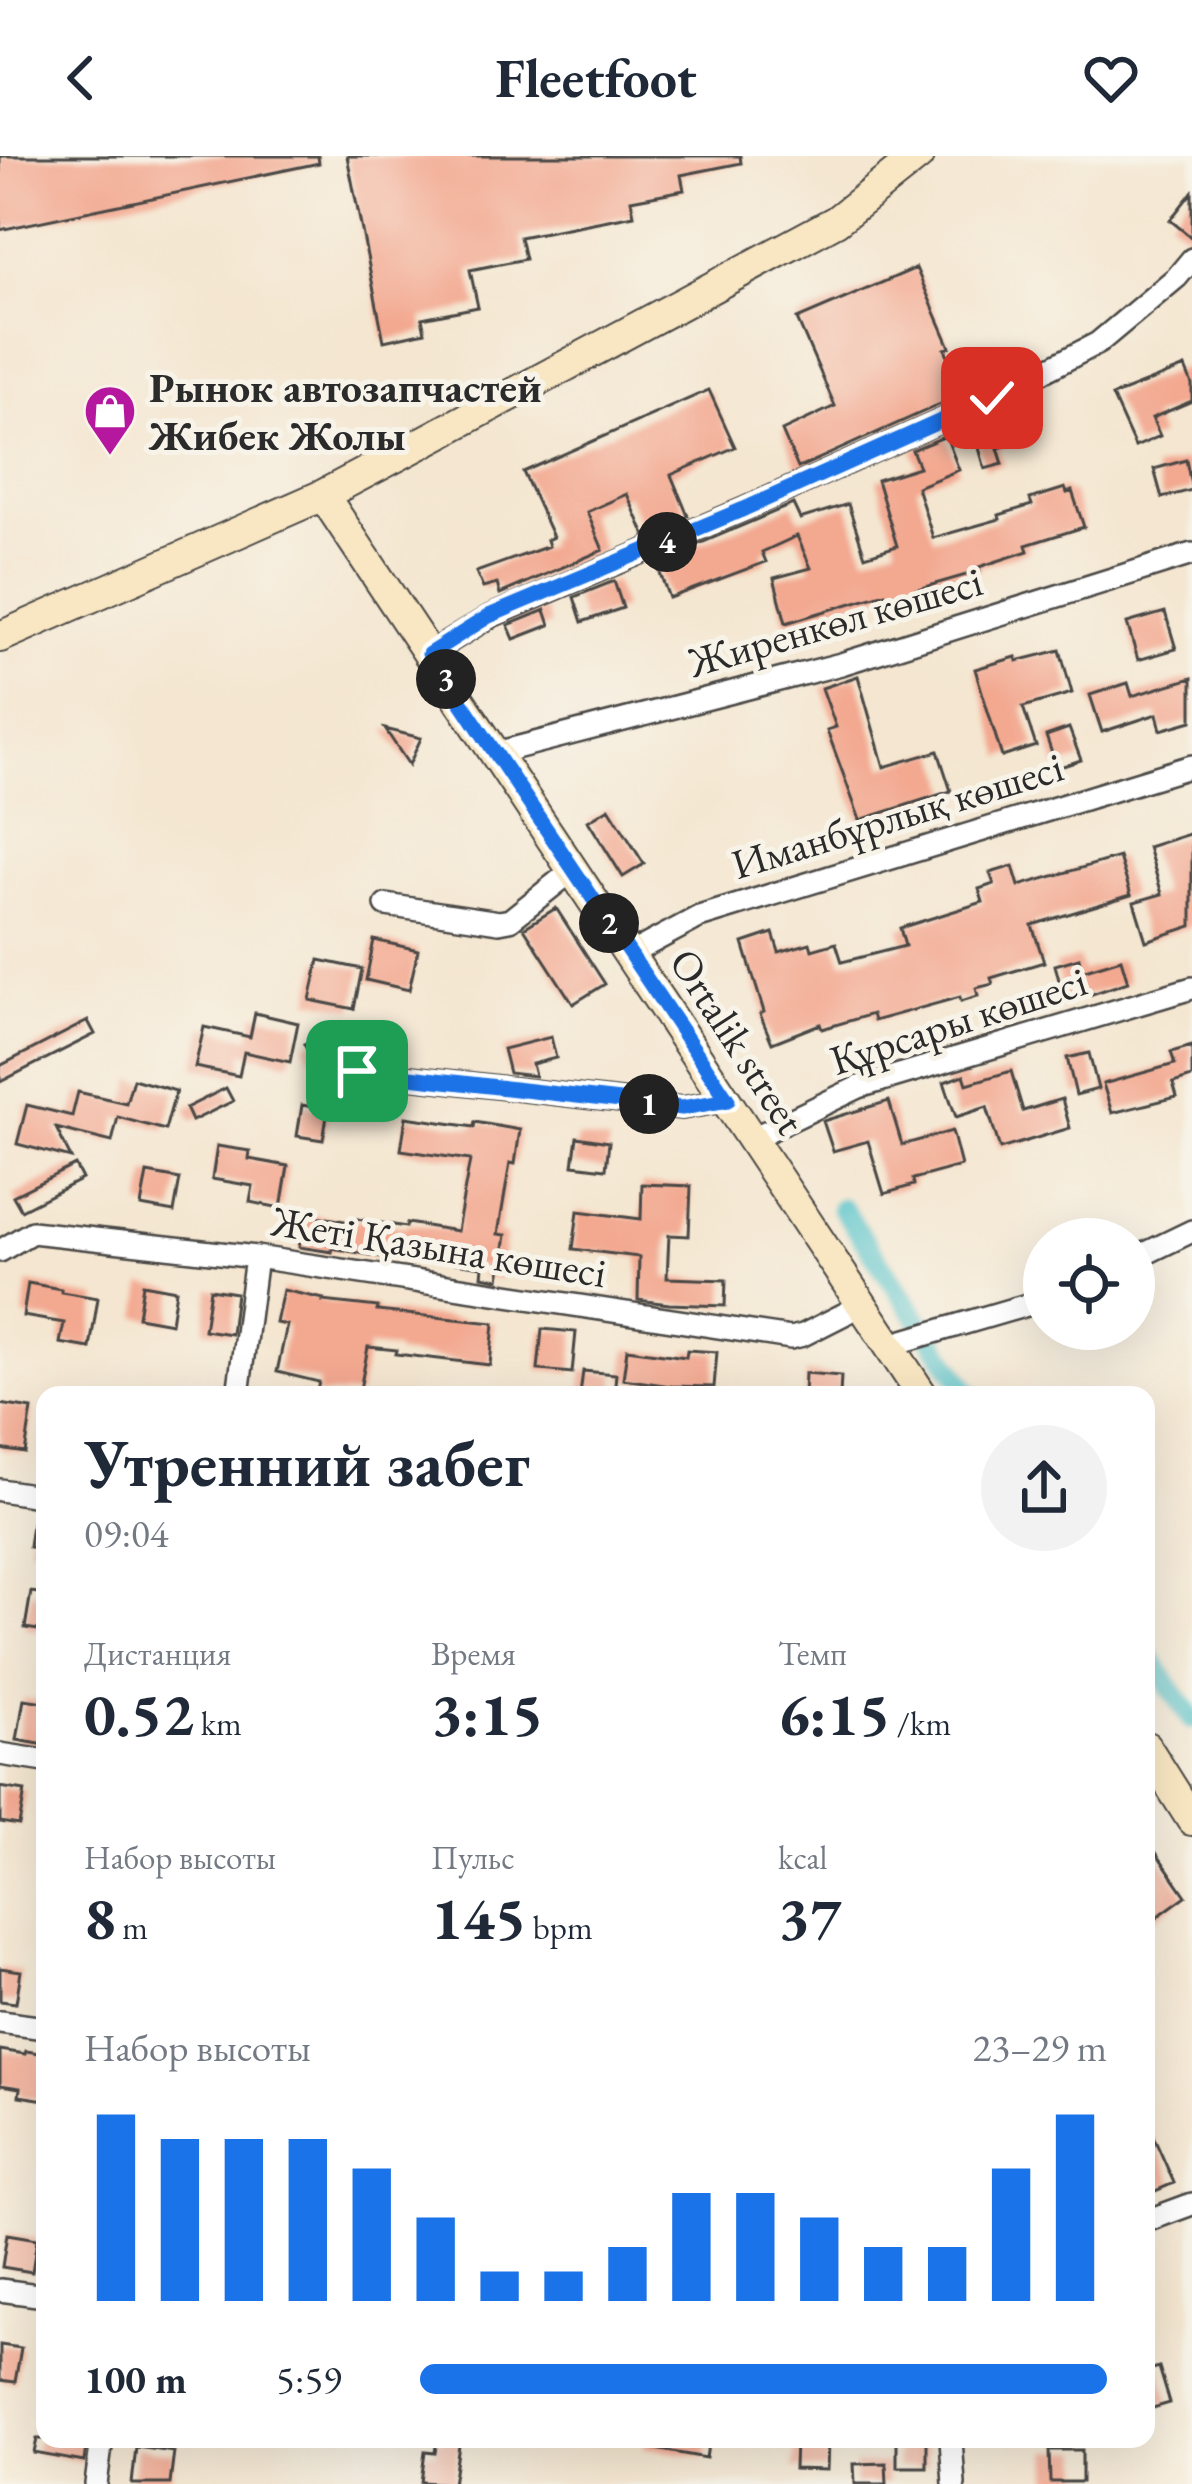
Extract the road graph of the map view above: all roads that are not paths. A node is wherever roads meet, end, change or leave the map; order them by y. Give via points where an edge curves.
1 (918, 156) edge
2 (1192, 259) edge
3 (323, 495) junction
4 (1192, 554) edge
5 (0, 637) edge
6 (429, 654) junction
7 (496, 753) junction
8 (1192, 766) edge
9 (574, 869) junction
10 (386, 905) dead end
11 (630, 954) junction
12 (1192, 988) edge
13 (357, 1071) dead end
14 (728, 1100) junction
15 (752, 1138) junction
16 (1192, 1231) edge
17 (1155, 1249) edge
18 (0, 1251) edge
19 (256, 1257) junction
20 (863, 1304) junction
21 (1023, 1306) edge
22 (890, 1345) junction
23 (239, 1386) edge
24 (916, 1386) edge
25 (0, 1490) edge
26 (36, 1496) edge
27 (0, 1754) edge
28 (36, 1760) edge
29 (1155, 1761) edge
30 (1192, 1820) edge
31 (0, 2022) edge
32 (36, 2028) edge
33 (1192, 2204) edge
34 (1155, 2218) edge
35 (0, 2290) edge
36 (36, 2295) edge
37 (101, 2448) edge
38 (952, 2448) edge
39 (96, 2484) edge
40 (954, 2484) edge

1 - 3 main road via 836,221
2 - 6 street via 1098,343 744,509 489,616
3 - 5 main road
3 - 6 main road, Ortalik street
4 - 7 street, Жиренкөл көшесі via 841,664
6 - 7 main road, Ortalik street
7 - 9 main road, Ortalik street
8 - 11 street, Иманбұрлық көшесі via 699,917
9 - 10 street via 510,920
9 - 11 main road, Ortalik street
11 - 14 main road, Ortalik street
12 - 15 street, Құрсары көшесі via 859,1087
13 - 14 street via 682,1108
14 - 15 main road, Ortalik street
15 - 20 main road, Ortalik street
16 - 17 street
18 - 19 street, Жеті Қазына көшесі via 32,1232
19 - 20 street, Жеті Қазына көшесі via 791,1338
19 - 23 street
20 - 22 main road, Ortalik street
21 - 22 street
22 - 24 main road, Ortalik street
25 - 26 street
27 - 28 street
29 - 30 main road
31 - 32 street
33 - 34 street
35 - 36 street
37 - 39 street
38 - 40 street

